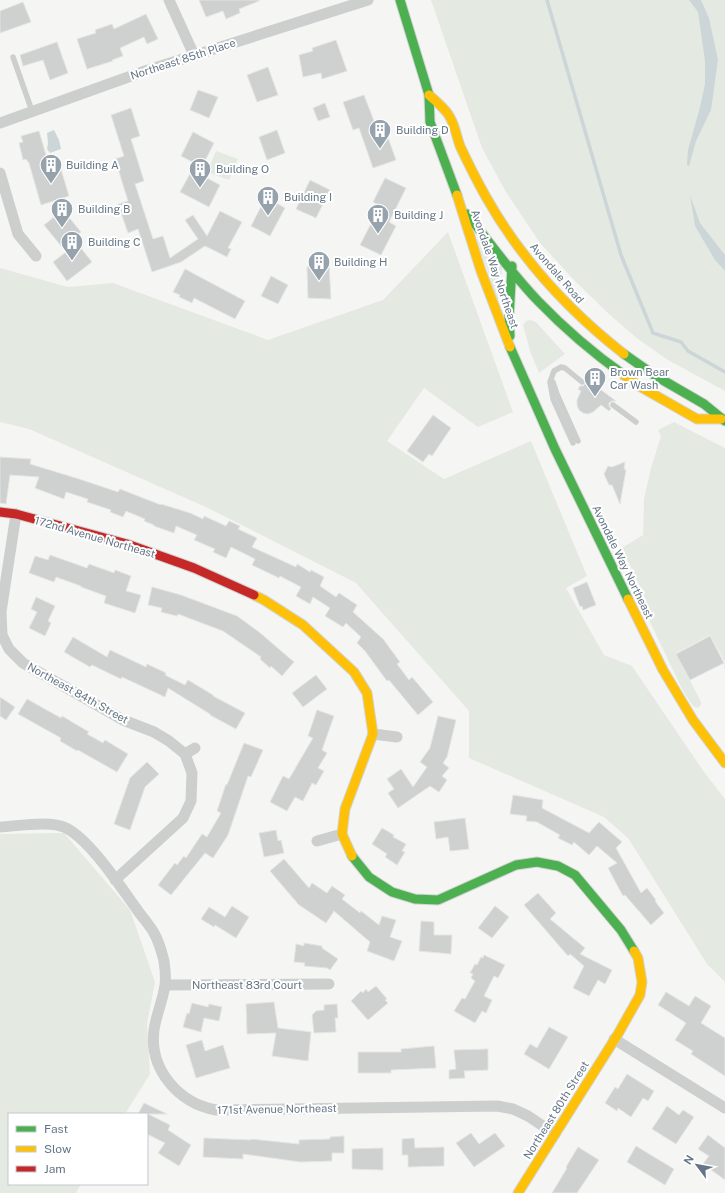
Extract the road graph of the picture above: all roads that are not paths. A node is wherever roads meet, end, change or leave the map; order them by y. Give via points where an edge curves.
1 (169, 0) edge
2 (368, 0) edge
3 (400, 0) edge
4 (194, 55) junction
5 (13, 57) dead end
6 (429, 95) junction
7 (32, 111) junction
8 (0, 123) edge
9 (0, 173) edge
10 (461, 207) junction
11 (508, 232) junction
12 (36, 256) dead end
13 (512, 271) junction
14 (538, 301) junction
15 (509, 318) junction
16 (516, 362) junction
17 (582, 382) dead end
18 (613, 406) dead end
19 (723, 420) edge
20 (636, 422) dead end
21 (575, 442) dead end
22 (0, 512) edge
23 (16, 514) junction
24 (373, 734) junction
25 (397, 737) dead end
26 (195, 748) dead end
27 (185, 754) junction
28 (725, 763) edge
29 (0, 827) edge
30 (342, 834) junction
31 (317, 841) dead end
32 (115, 880) junction
33 (329, 984) dead end
34 (165, 985) junction
35 (614, 1039) junction
36 (725, 1108) edge
37 (555, 1134) junction
38 (518, 1193) edge

1 - 4 street
2 - 4 street, Northeast 85th Place
3 - 6 street
4 - 7 street, Northeast 85th Place
5 - 7 lane
6 - 10 street, Avondale Way Northeast via 430,122
6 - 11 street, Avondale Road via 449,114 474,175
7 - 8 street, Northeast 85th Place
9 - 12 street via 18,234
10 - 13 street, Avondale Road
10 - 16 street, Avondale Way Northeast via 481,271
11 - 13 street, Avondale Way Northeast
11 - 19 street, Avondale Road via 548,284 595,331 648,371 705,404
13 - 14 street, Avondale Road
13 - 15 street, Avondale Way Northeast
14 - 15 street via 520,302
14 - 19 street, Avondale Road via 576,338 639,386 697,419
15 - 16 street, Avondale Way Northeast
16 - 28 street, Avondale Way Northeast via 555,449 663,670 693,720
17 - 21 lane via 565,368 561,367 554,371 556,394
18 - 20 lane
22 - 23 street, 172nd Avenue Northeast
23 - 24 street, 172nd Avenue Northeast via 127,544 194,568 264,600 303,625 354,672 367,693
23 - 27 street, Northeast 84th Street via 1,612 2,635 9,649 23,663 123,720 154,732
24 - 25 street
24 - 30 street, 172nd Avenue Northeast via 345,809
26 - 27 street
27 - 32 street via 192,773 192,794 183,818
29 - 32 street, 171st Avenue Northeast via 48,824 65,827 87,845
30 - 31 street
30 - 35 street, Northeast 80th Street via 351,855 369,878 392,892 415,899 438,900 516,865 537,862 558,866 575,875 622,930 638,958 642,982 640,995
32 - 34 street, 171st Avenue Northeast via 154,932 164,960
33 - 34 street, Northeast 83rd Court
34 - 37 street, 171st Avenue Northeast via 154,1030 154,1050 158,1064 174,1089 203,1108 216,1110 497,1106 513,1109 528,1116
35 - 36 street
35 - 37 street, Northeast 80th Street
37 - 38 street, Northeast 80th Street

